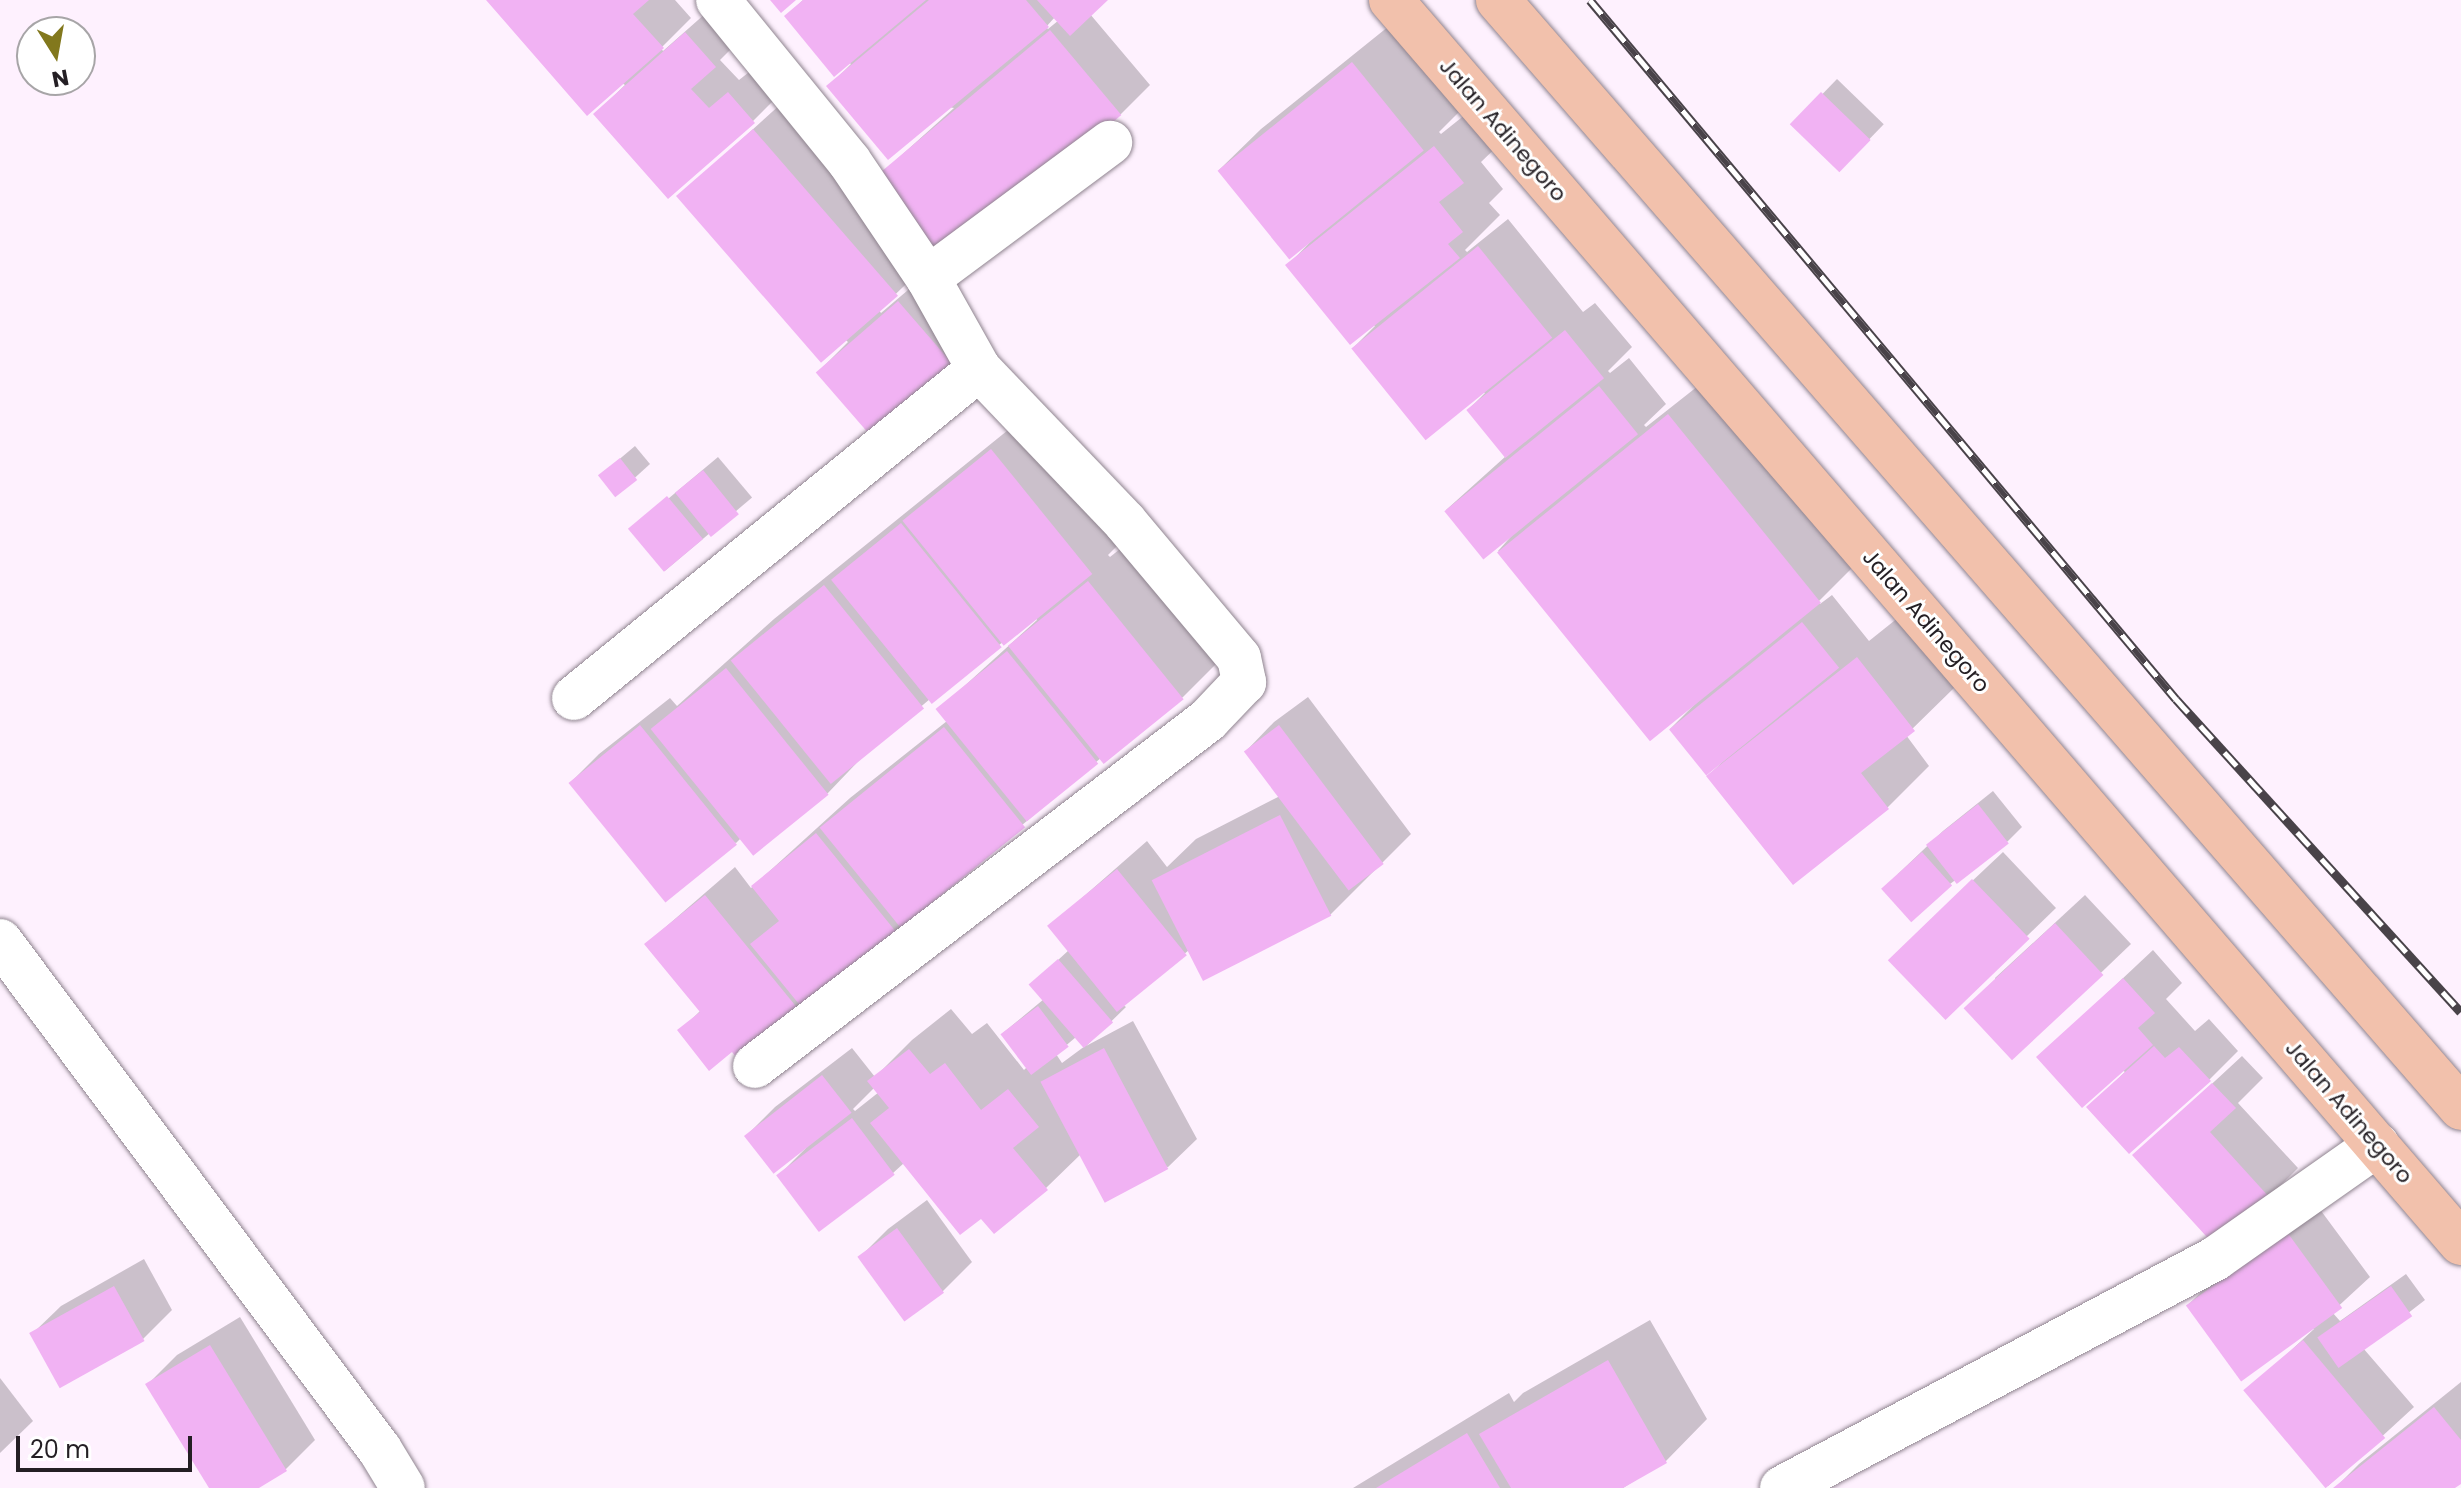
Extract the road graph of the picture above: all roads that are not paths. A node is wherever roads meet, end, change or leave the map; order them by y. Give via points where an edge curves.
1 (718, 0) edge
2 (1391, 0) edge
3 (1498, 0) edge
4 (1110, 143) dead end
5 (928, 278) junction
6 (979, 369) junction
7 (574, 698) dead end
8 (0, 941) edge
9 (755, 1066) dead end
10 (2461, 1108) edge
11 (2377, 1145) junction
12 (2461, 1243) edge
13 (403, 1488) edge
14 (1782, 1488) edge

1 - 5 street via 849,161
2 - 11 highway, Jalan Adinegoro
3 - 10 highway
4 - 5 street
5 - 6 street
6 - 7 street
6 - 9 street via 1125,522 1239,658 1244,682 1208,720
8 - 13 street via 380,1450
11 - 12 highway, Jalan Adinegoro
11 - 14 street via 2216,1258

